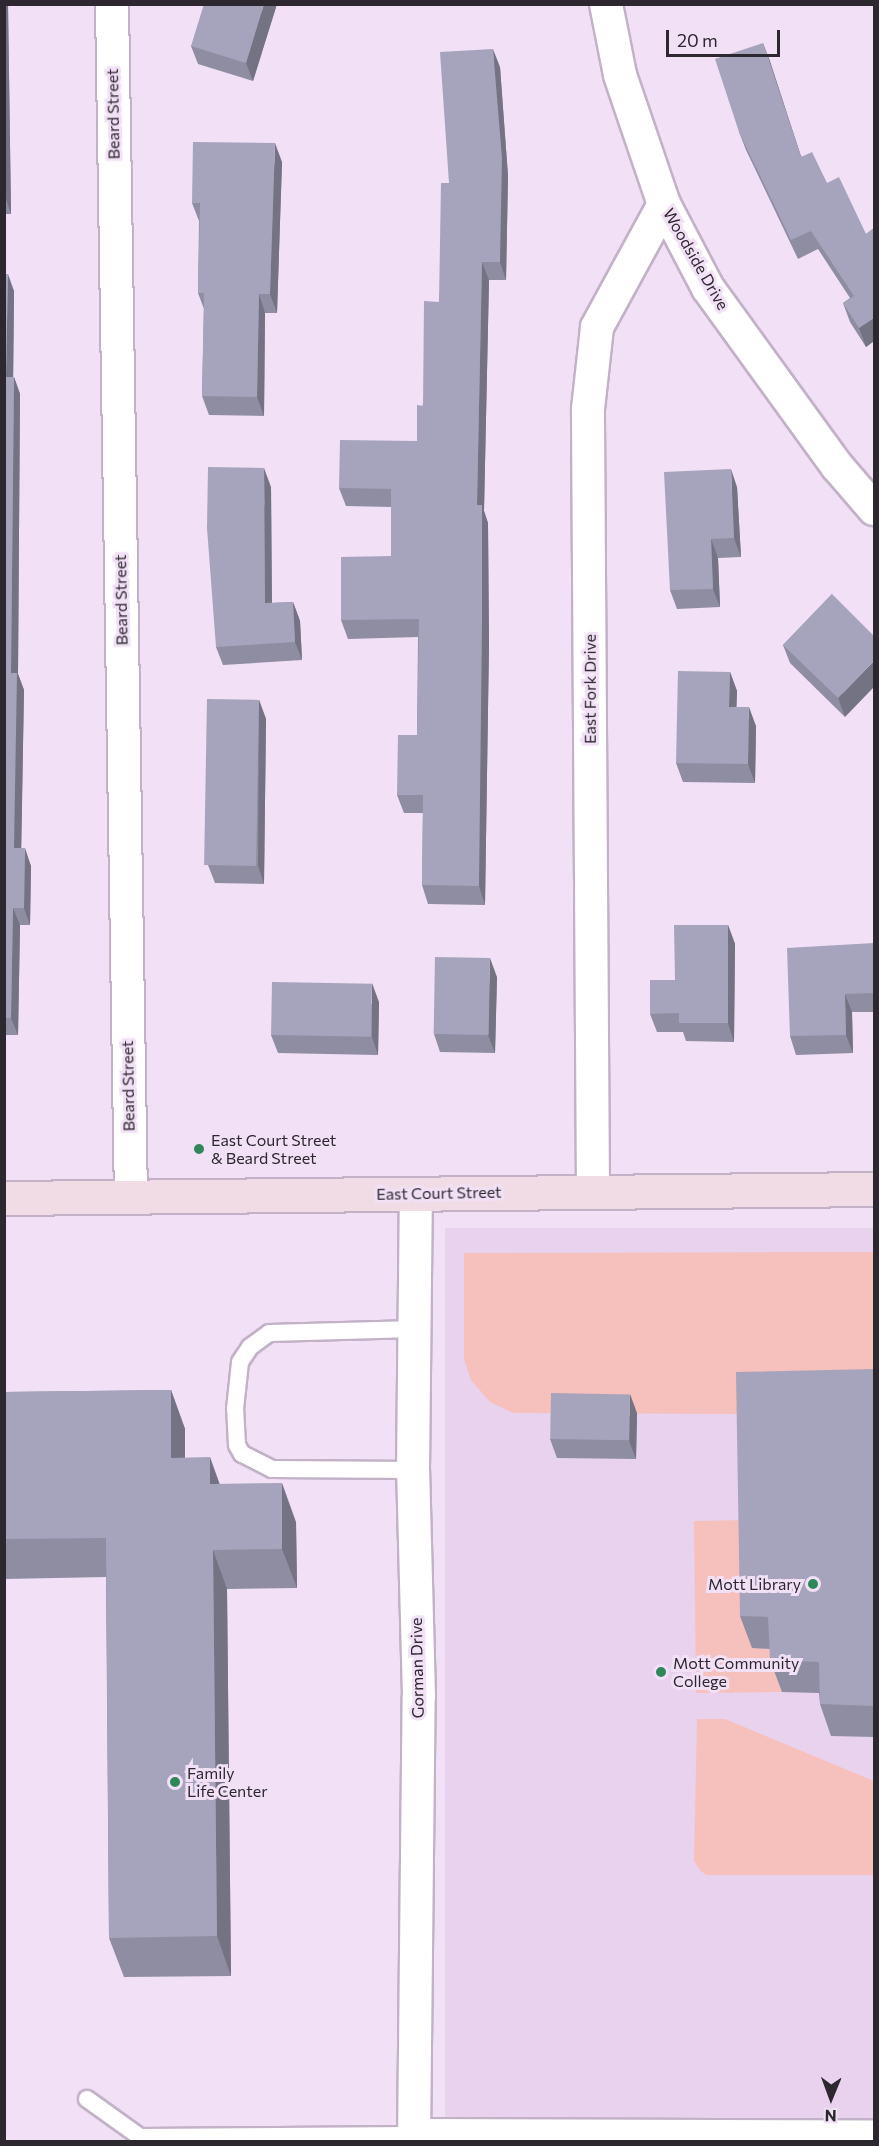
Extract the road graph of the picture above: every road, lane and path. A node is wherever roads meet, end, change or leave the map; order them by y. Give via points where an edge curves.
1 (112, 4) edge
2 (606, 4) edge
3 (664, 204) junction
4 (874, 509) edge
5 (874, 1189) edge
6 (593, 1192) junction
7 (416, 1194) junction
8 (131, 1196) junction
9 (4, 1198) edge
10 (415, 1329) junction
11 (413, 1470) junction
12 (87, 2100) dead end
13 (874, 2137) edge
14 (414, 2138) edge

1 - 8 street, Beard Street
2 - 3 street, Woodside Drive via 620,75
3 - 4 street, Woodside Drive via 708,288 837,466
3 - 6 street, East Fork Drive via 597,327 588,409
5 - 6 main road, East Court Street
6 - 7 main road, East Court Street
7 - 8 main road, East Court Street
7 - 10 street, Gorman Drive
8 - 9 main road, East Court Street
10 - 11 street, Gorman Drive
10 - 11 lane via 269,1333 250,1347 240,1362 235,1408 237,1445 242,1454 258,1465 286,1471
11 - 14 street, Gorman Drive via 418,1696
12 - 14 lane via 140,2137
13 - 14 street

